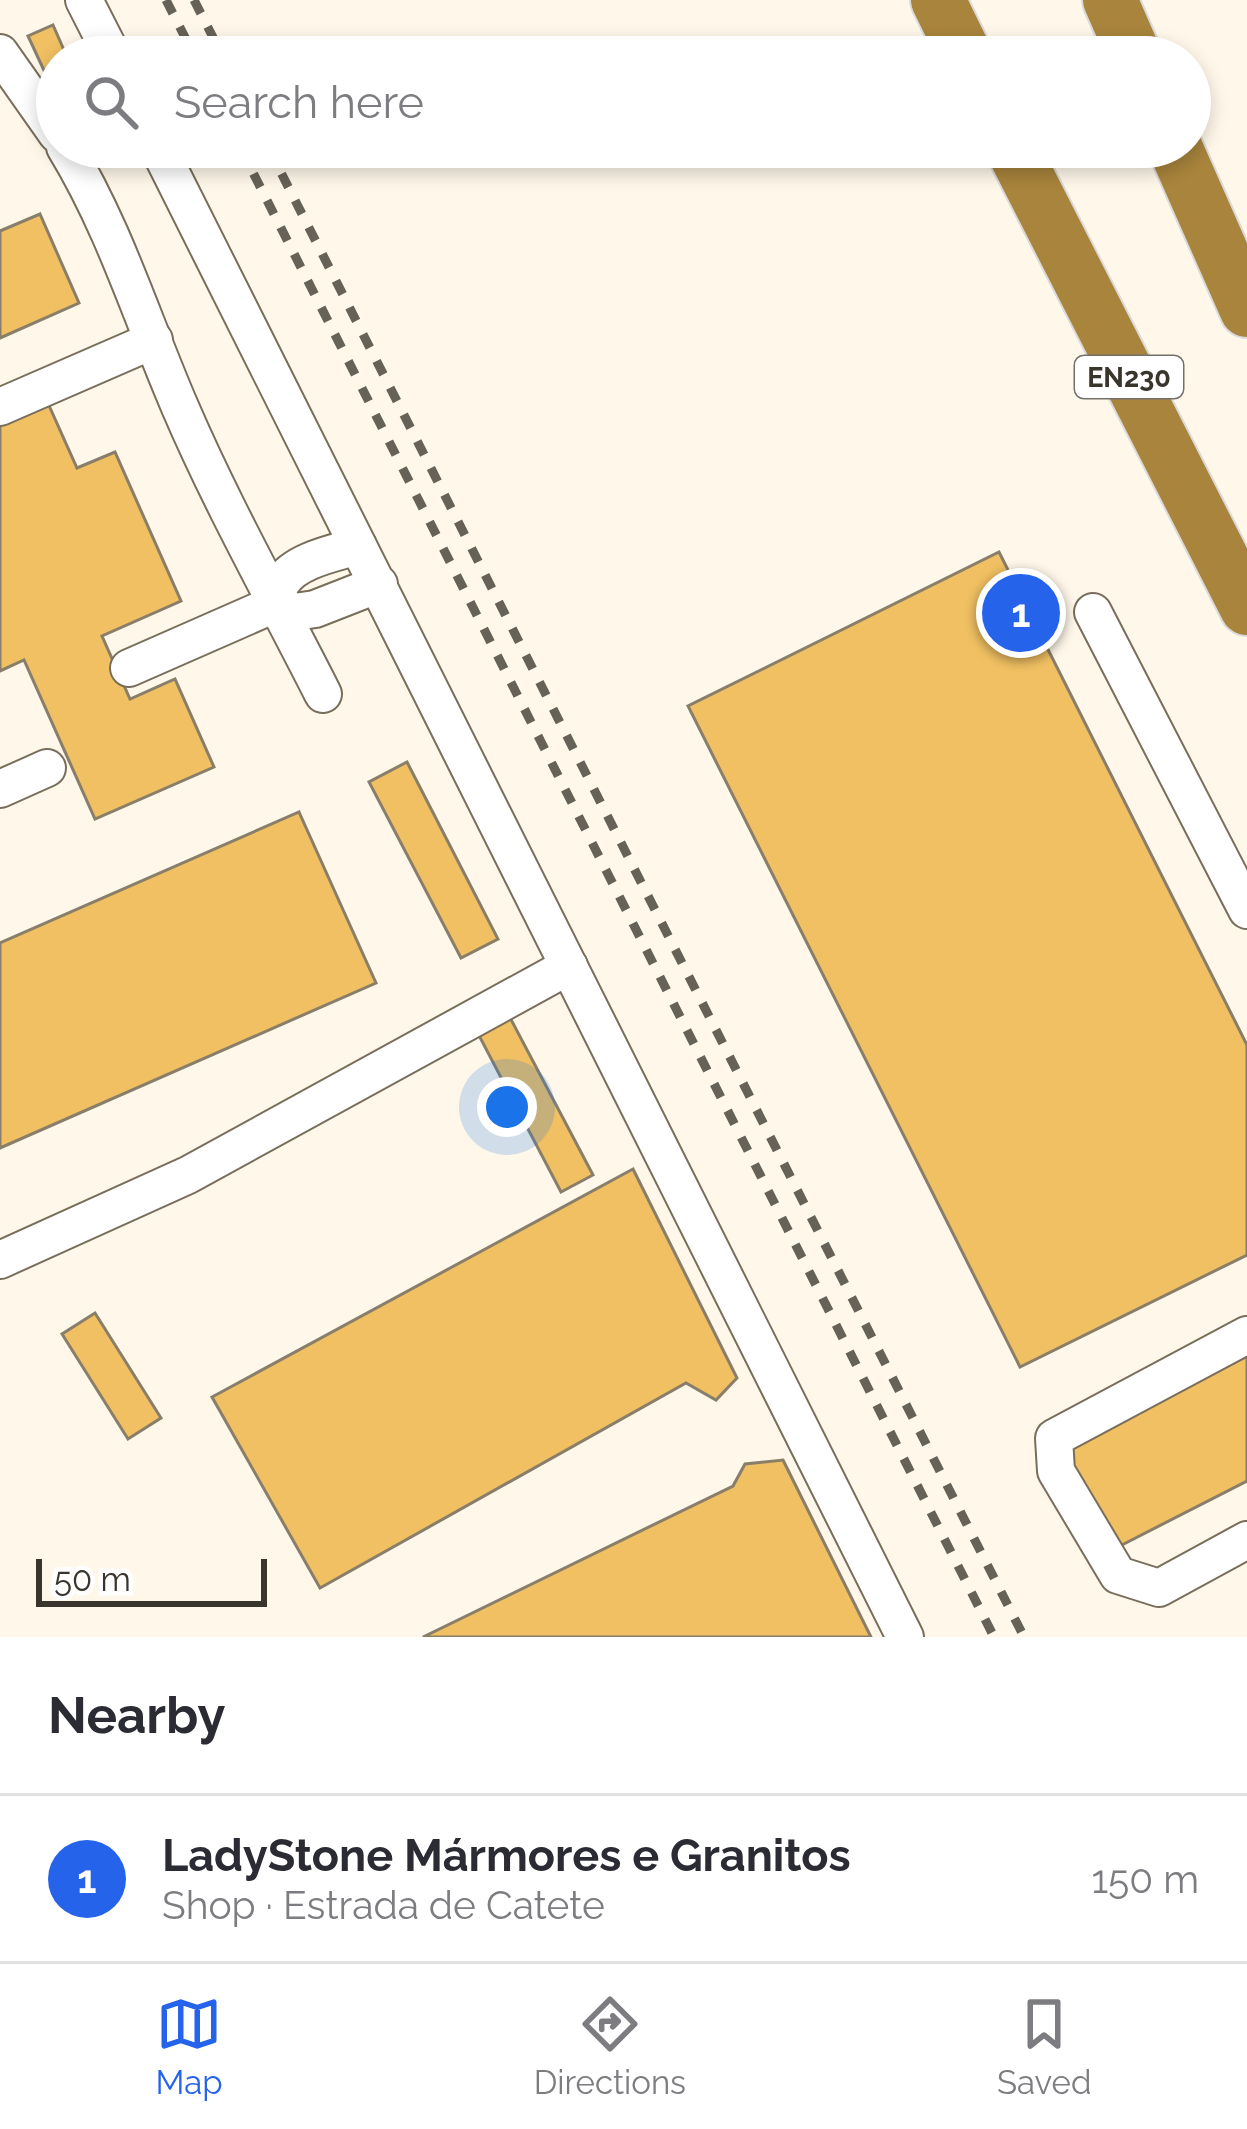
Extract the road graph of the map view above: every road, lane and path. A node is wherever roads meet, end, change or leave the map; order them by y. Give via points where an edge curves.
1 (84, 0) edge
2 (938, 0) edge
3 (967, 0) edge
4 (1110, 1) edge
5 (102, 36) edge
6 (957, 36) edge
7 (968, 36) edge
8 (1126, 36) edge
9 (0, 52) edge
10 (36, 104) edge
11 (79, 168) edge
12 (169, 168) edge
13 (1023, 168) edge
14 (1184, 168) edge
15 (1247, 310) edge
16 (154, 340) junction
17 (0, 406) edge
18 (358, 546) junction
19 (379, 584) junction
20 (277, 603) junction
21 (1247, 608) edge
22 (1093, 611) dead end
23 (129, 668) dead end
24 (322, 694) dead end
25 (47, 768) dead end
26 (0, 788) edge
27 (1247, 910) edge
28 (569, 966) junction
29 (0, 1260) edge
30 (1247, 1335) edge
31 (1247, 1540) edge
32 (905, 1637) edge

1 - 5 street
2 - 6 highway
3 - 7 highway
4 - 8 highway
9 - 10 street
11 - 16 street
12 - 18 street
13 - 21 highway, EN230
14 - 15 highway
16 - 17 street
16 - 20 street via 200,453
18 - 19 street
18 - 20 street via 295,570
19 - 20 street via 315,609
19 - 28 street
20 - 23 street
20 - 24 street
22 - 27 street
25 - 26 street
28 - 29 street via 188,1175
28 - 32 street
30 - 31 street via 1054,1438 1056,1471 1118,1575 1159,1588

